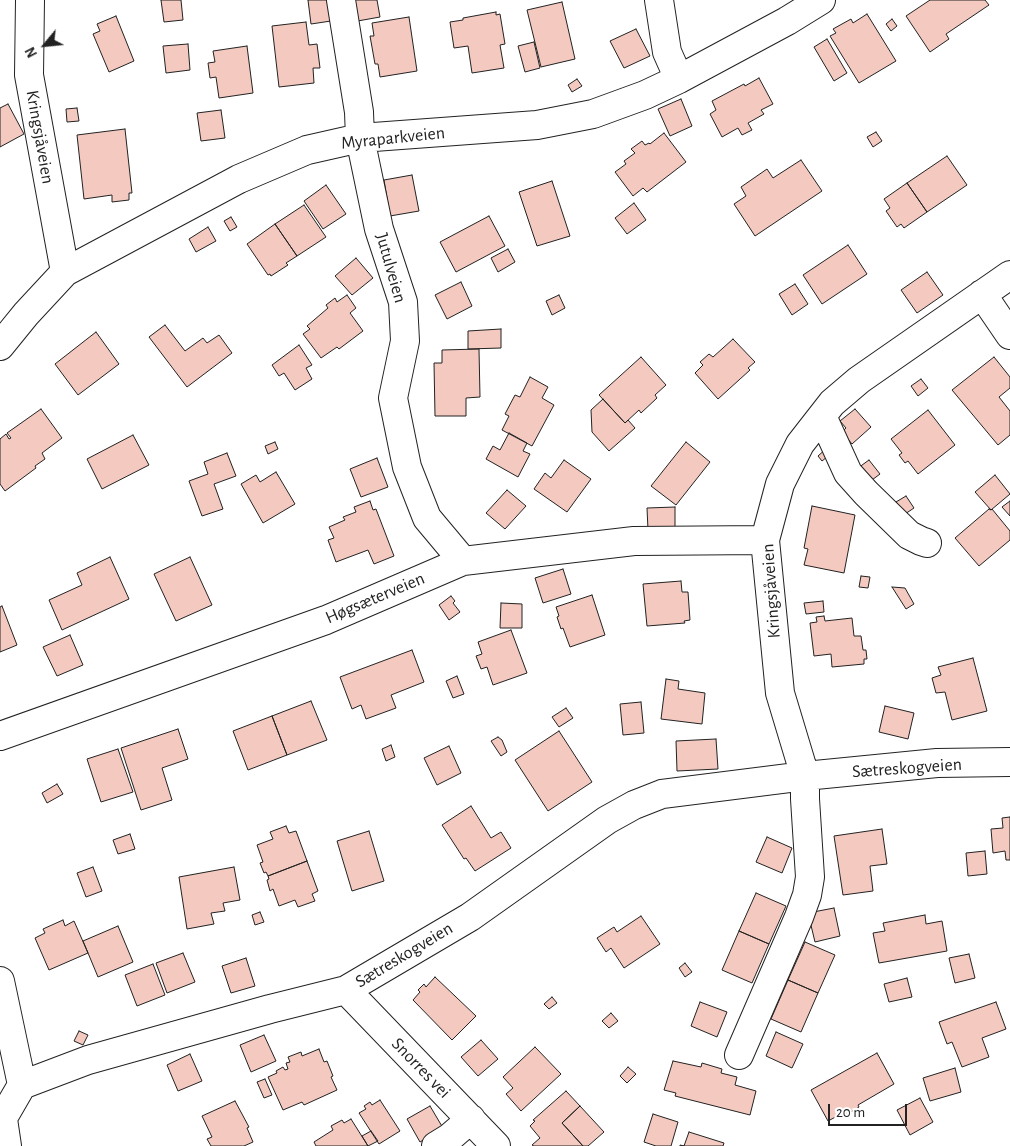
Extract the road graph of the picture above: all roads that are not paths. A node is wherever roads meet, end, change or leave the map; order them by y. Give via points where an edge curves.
1 (30, 0) edge
2 (341, 0) edge
3 (659, 0) edge
4 (821, 0) edge
5 (679, 79) junction
6 (360, 138) junction
7 (65, 272) junction
8 (1010, 275) edge
9 (982, 294) junction
10 (1010, 335) edge
11 (0, 346) edge
12 (822, 416) junction
13 (765, 540) junction
14 (928, 543) dead end
15 (463, 561) junction
16 (0, 736) edge
17 (1010, 762) edge
18 (805, 776) junction
19 (0, 981) edge
20 (346, 990) junction
21 (739, 1055) dead end
22 (22, 1085) junction
23 (471, 1119) junction
24 (2, 1121) edge
25 (7, 1146) edge
26 (436, 1146) edge
27 (496, 1146) edge

1 - 7 street, Kringsjåveien via 29,75
2 - 6 street, Jutulveien via 359,112
3 - 5 street via 667,52
4 - 5 street, Myraparkveien
5 - 6 street, Myraparkveien via 593,114 556,122
6 - 7 street, Myraparkveien via 308,150 239,179
6 - 15 street, Jutulveien via 379,229 403,302 405,341 393,398 407,468 427,518
7 - 11 street, Myraparkveien
8 - 9 street, Kringsjåveien
9 - 10 street
9 - 12 street, Kringsjåveien via 859,380
12 - 13 street, Kringsjåveien via 800,444 780,484
12 - 14 street via 848,473 910,535
13 - 15 street, Høgsæterveien via 634,541
13 - 18 street, Kringsjåveien via 780,693
15 - 16 street, Høgsæterveien via 326,620
17 - 18 street, Sætreskogveien via 937,763
18 - 20 street, Sætreskogveien via 662,794 634,805 607,820 470,917
18 - 21 street via 810,876 806,895
19 - 22 street
20 - 22 street, Sætreskogveien via 88,1060
20 - 23 street, Snorres vei
22 - 24 street
23 - 26 street
23 - 27 street, Snorres vei
24 - 25 street

